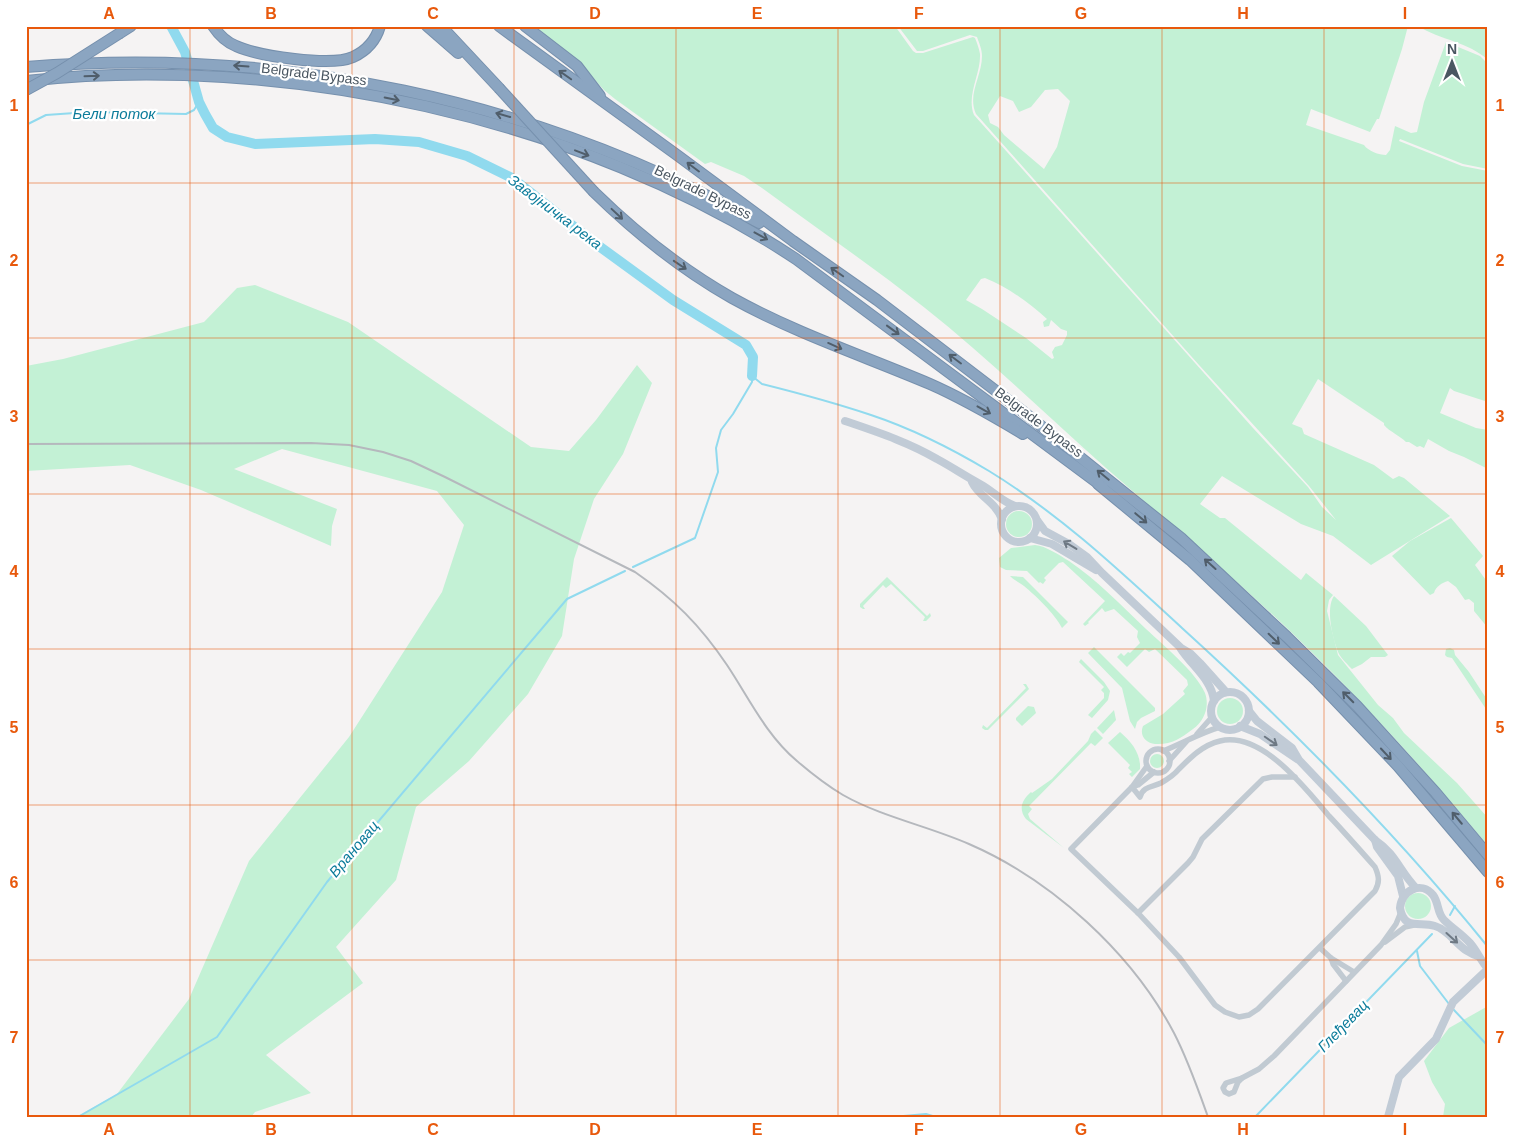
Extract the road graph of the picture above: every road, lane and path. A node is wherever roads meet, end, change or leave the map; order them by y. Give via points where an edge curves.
1 (130, 26) edge
2 (213, 26) edge
3 (380, 26) edge
4 (427, 26) edge
5 (441, 26) edge
6 (499, 26) edge
7 (525, 26) edge
8 (26, 68) edge
9 (486, 73) junction
10 (26, 81) edge
11 (26, 90) edge
12 (605, 103) junction
13 (793, 241) junction
14 (845, 422) dead end
15 (972, 482) junction
16 (1103, 487) junction
17 (1016, 506) junction
18 (1002, 520) junction
19 (1037, 520) junction
20 (1030, 538) junction
21 (1102, 574) junction
22 (1181, 648) junction
23 (1226, 692) junction
24 (1214, 701) junction
25 (1249, 711) junction
26 (1212, 717) junction
27 (1240, 726) junction
28 (1220, 727) junction
29 (1197, 735) junction
30 (1188, 741) junction
31 (1163, 751) junction
32 (1298, 760) junction
33 (1169, 761) junction
34 (1147, 766) junction
35 (1154, 772) junction
36 (1295, 777) junction
37 (1132, 787) junction
38 (1375, 840) junction
39 (1488, 856) edge
40 (1488, 872) edge
41 (1416, 888) junction
42 (1404, 896) junction
43 (1437, 907) junction
44 (1401, 912) junction
45 (1138, 913) junction
46 (1424, 924) junction
47 (1414, 925) junction
48 (1381, 945) junction
49 (1320, 948) junction
50 (1478, 956) junction
51 (1331, 958) junction
52 (1488, 969) edge
53 (1354, 972) junction
54 (1346, 981) junction
55 (1242, 1078) dead end
56 (1388, 1117) edge

1 - 11 highway, bridge
2 - 3 highway via 236,46 307,60 351,58 366,48
4 - 9 highway
5 - 9 highway
12 -> 6 highway
7 - 12 highway via 577,66
13 -> 8 highway, Belgrade Bypass via 658,172 521,120 442,99 370,83 218,64 114,63
9 -> 16 highway, bridge via 594,192 672,260 757,311 969,402
10 -> 16 highway, Belgrade Bypass via 85,76 178,75 296,84 348,91 455,114 565,147 674,192 768,240
13 -> 12 highway
39 -> 13 highway via 1357,706 1181,538 1014,404
14 - 15 street via 921,450
15 - 17 street
15 - 18 street via 996,507
16 -> 40 highway via 1190,560 1318,682 1398,766
17 - 18 street via 1008,510
17 - 19 street via 1027,508
18 - 20 street via 1003,531 1011,540 1018,542
19 - 20 street
21 -> 19 street via 1087,557 1048,533
20 - 21 street via 1052,544
21 - 22 street
22 - 23 street via 1191,654
22 - 24 street via 1211,688
23 - 24 street
23 - 25 street via 1244,698
24 - 26 street
25 - 27 street via 1246,721
25 - 32 street via 1292,748
26 - 28 street
26 - 29 street
27 - 28 street via 1230,730
27 -> 32 street via 1260,734
28 - 29 street
29 - 30 street
30 - 31 street
30 - 33 street
31 - 33 street
31 - 34 street via 1149,753
32 - 38 street
33 - 35 street via 1164,771
34 - 35 street
34 - 37 street
35 - 37 street
36 - 37 street via 1264,752 1240,741 1220,741 1194,754 1174,775 1146,788 1140,797
36 - 45 street via 1264,779 1202,838 1194,857
36 - 49 street via 1378,873 1375,891
37 - 45 street via 1071,849
38 - 41 street via 1394,857
38 - 42 street via 1394,870
41 - 42 street
41 - 43 street via 1430,892
42 - 44 street
43 - 46 street via 1432,919
43 - 50 street via 1440,916 1471,945
44 - 47 street
44 - 48 street
45 - 49 street via 1215,1005 1232,1016 1249,1015 1258,1009
46 - 47 street
46 -> 50 street via 1439,928 1466,951
47 - 48 street via 1405,927
48 - 53 street
49 - 51 street
50 - 52 street
51 - 53 street
51 - 54 street
52 - 56 street via 1453,1002 1436,1038 1399,1076
53 - 54 street
54 - 55 street via 1274,1056

